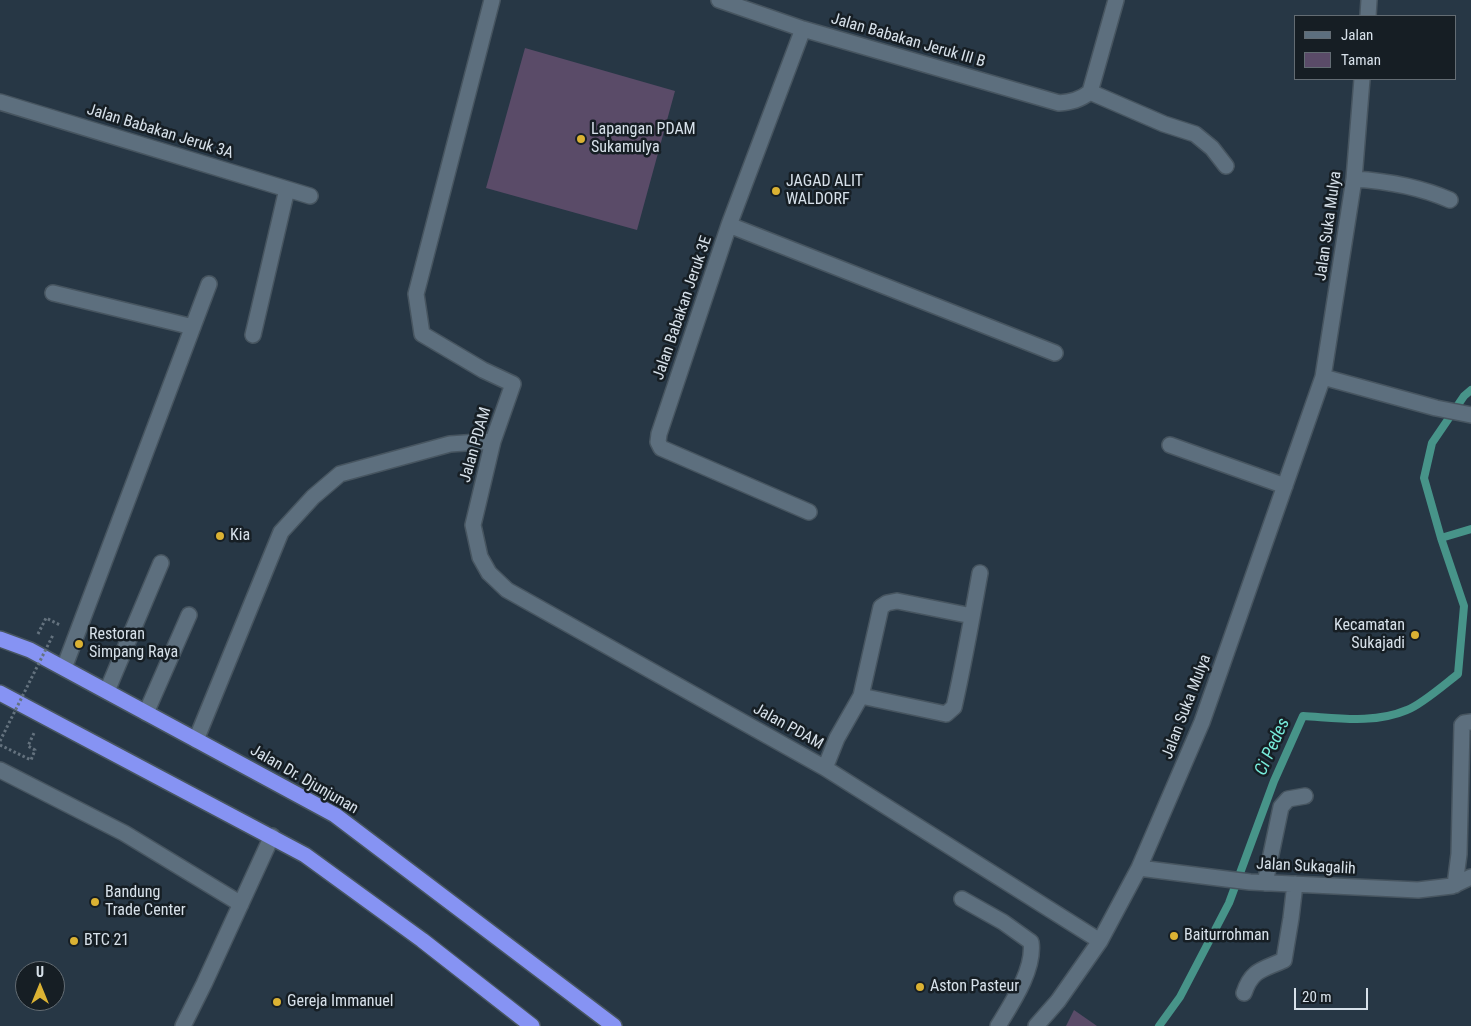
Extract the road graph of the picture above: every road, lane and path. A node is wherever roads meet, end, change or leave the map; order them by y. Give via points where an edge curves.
1 (492, 0) edge
2 (719, 0) edge
3 (1116, 0) edge
4 (1369, 0) edge
5 (1368, 15) edge
6 (802, 29) junction
7 (1362, 80) edge
8 (1090, 92) junction
9 (0, 102) edge
10 (1226, 166) dead end
11 (1354, 179) junction
12 (287, 189) junction
13 (310, 196) dead end
14 (1450, 200) dead end
15 (729, 225) junction
16 (209, 284) dead end
17 (53, 293) dead end
18 (193, 327) junction
19 (253, 335) dead end
20 (1055, 353) dead end
21 (1323, 377) junction
22 (1471, 415) edge
23 (493, 441) junction
24 (1170, 445) dead end
25 (1285, 486) junction
26 (809, 512) dead end
27 (161, 563) dead end
28 (980, 573) dead end
29 (189, 615) dead end
30 (972, 616) junction
31 (53, 635) dead end
32 (0, 639) edge
33 (64, 668) junction
34 (107, 692) junction
35 (0, 693) edge
36 (861, 696) junction
37 (146, 713) junction
38 (1471, 722) edge
39 (196, 740) junction
40 (0, 741) edge
41 (0, 746) edge
42 (28, 746) dead end
43 (825, 768) junction
44 (0, 770) edge
45 (1306, 796) dead end
46 (272, 836) junction
47 (1139, 868) junction
48 (1471, 877) edge
49 (1265, 882) junction
50 (1295, 884) junction
51 (1455, 885) junction
52 (962, 899) dead end
53 (241, 904) junction
54 (1100, 941) junction
55 (1244, 993) dead end
56 (183, 1026) edge
57 (532, 1026) edge
58 (614, 1026) edge
59 (998, 1026) edge
60 (1036, 1026) edge

1 - 23 street, Jalan PDAM via 416,294 422,334 483,370 514,384
2 - 6 street, Jalan Babakan Jeruk III B
3 - 8 street
4 - 5 street
6 - 8 street, Jalan Babakan Jeruk III B via 1059,103 1072,102
6 - 15 street, Jalan Babakan Jeruk 3E
7 - 11 street, Jalan Suka Mulya
8 - 10 street via 1195,134
9 - 12 street, Jalan Babakan Jeruk 3A
11 - 14 street via 1382,180
11 - 21 street, Jalan Suka Mulya
12 - 13 street, Jalan Babakan Jeruk 3A
12 - 19 street
15 - 20 street
15 - 26 street, Jalan Babakan Jeruk 3E via 658,442 661,448
16 - 18 street
17 - 18 street
18 - 33 street
21 - 22 street
21 - 25 street, Jalan Suka Mulya
23 - 39 street via 450,444 340,474 313,498 281,532
23 - 43 street, Jalan PDAM via 473,525 480,557 488,573 507,590
24 - 25 street
25 - 47 street, Jalan Suka Mulya via 1202,722
27 - 34 street
28 - 30 street
29 - 37 street
30 - 36 street, Jalan PDAM via 897,601 881,607
30 - 36 street via 961,678 951,712 946,714
31 - 40 path, bridge
32 - 33 highway, Jalan Dr. Djunjunan
33 - 34 highway, Jalan Dr. Djunjunan
34 - 37 highway, Jalan Dr. Djunjunan
35 - 46 highway
36 - 43 street, Jalan PDAM via 837,738
37 - 39 highway, Jalan Dr. Djunjunan
38 - 51 street via 1462,725 1459,854
39 - 58 highway, Jalan Dr. Djunjunan via 335,815
41 - 42 path via 30,760 35,750
43 - 54 street, Jalan PDAM
44 - 53 street via 124,833
45 - 49 street via 1288,799 1280,807
46 - 53 street
46 - 57 highway via 313,860
47 - 49 street, Jalan Sukagalih
47 - 54 street, Jalan Suka Mulya
48 - 51 street, Jalan Sukagalih
49 - 50 street, Jalan Sukagalih
50 - 51 street, Jalan Sukagalih via 1418,890
50 - 55 street via 1284,960 1265,967 1249,979
52 - 59 street via 1031,942 1026,975
53 - 56 street
54 - 60 street, Jalan Suka Mulya via 1058,1001

